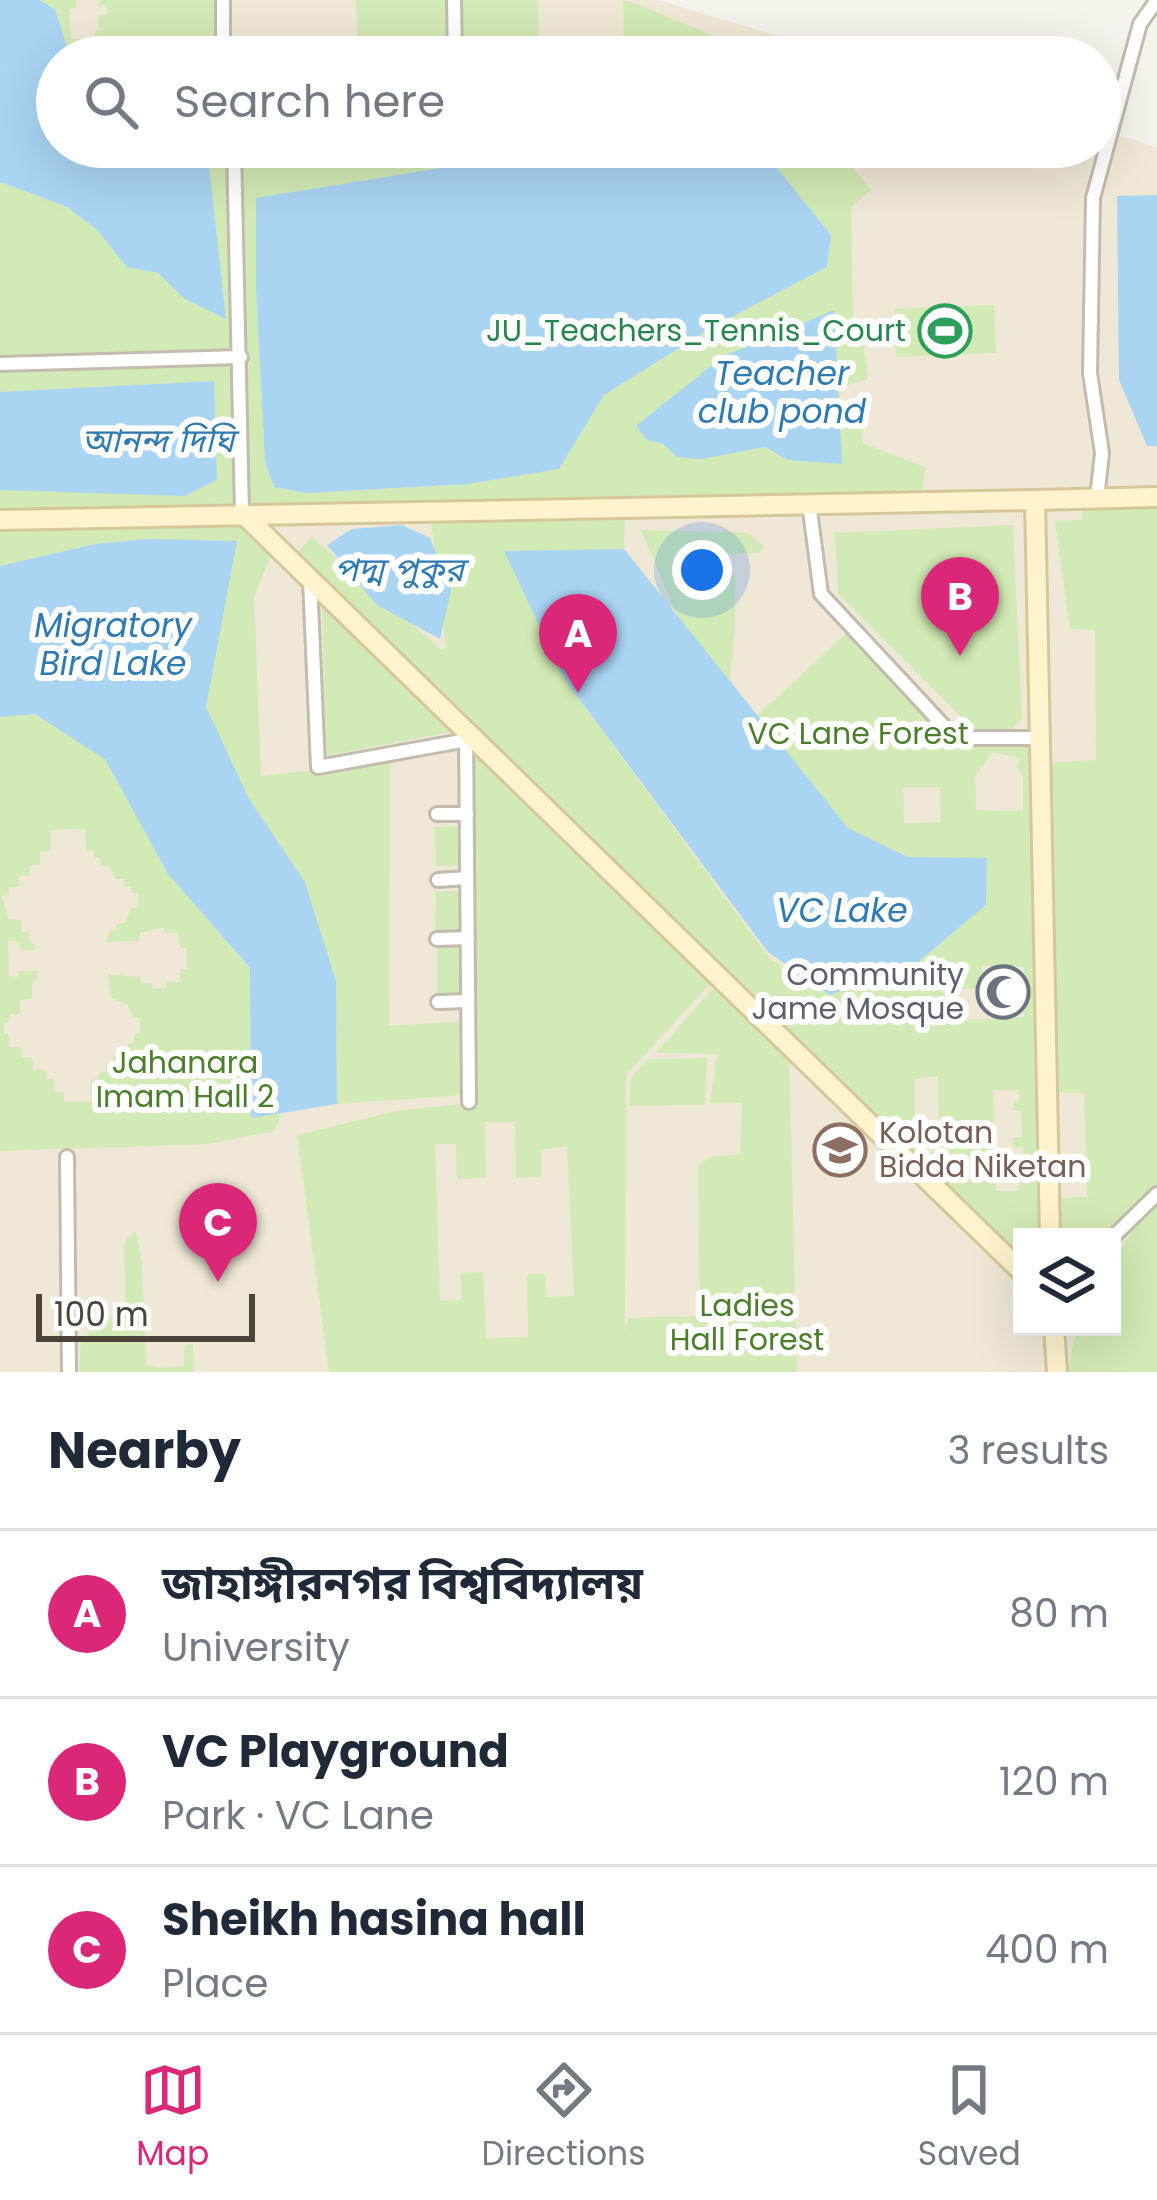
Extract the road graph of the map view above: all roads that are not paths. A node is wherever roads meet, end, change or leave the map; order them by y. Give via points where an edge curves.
1 (223, 0) edge
2 (454, 0) edge
3 (1157, 0) edge
4 (223, 36) edge
5 (455, 36) edge
6 (1121, 94) edge
7 (235, 168) edge
8 (1101, 168) edge
9 (241, 357) junction
10 (0, 364) edge
11 (1157, 497) edge
12 (1097, 498) junction
13 (1035, 500) junction
14 (809, 503) junction
15 (242, 513) junction
16 (0, 520) edge
17 (310, 578) junction
18 (466, 734) junction
19 (1040, 738) junction
20 (436, 814) dead end
21 (467, 814) junction
22 (467, 878) junction
23 (438, 880) dead end
24 (468, 938) junction
25 (437, 939) dead end
26 (468, 1001) junction
27 (438, 1002) dead end
28 (469, 1102) dead end
29 (67, 1156) dead end
30 (1157, 1194) edge
31 (1050, 1228) edge
32 (1121, 1229) edge
33 (1013, 1263) edge
34 (1055, 1336) edge
35 (69, 1372) edge
36 (1057, 1372) edge

1 - 4 street
2 - 5 street
3 - 6 street via 1140,24
7 - 9 street
8 - 12 street via 1093,198 1090,373 1102,453
9 - 10 street
9 - 15 street
11 - 12 street
12 - 13 street
13 - 14 street
13 - 19 street
14 - 15 street
14 - 19 street via 821,594 955,738
15 - 16 street
15 - 17 street
17 - 18 street
17 - 18 street via 317,767
18 - 21 street
18 - 33 street
19 - 31 street
20 - 21 street
21 - 22 street
22 - 23 street
22 - 24 street
24 - 25 street
24 - 26 street
26 - 27 street
26 - 28 street
29 - 35 street
30 - 32 street
34 - 36 street

